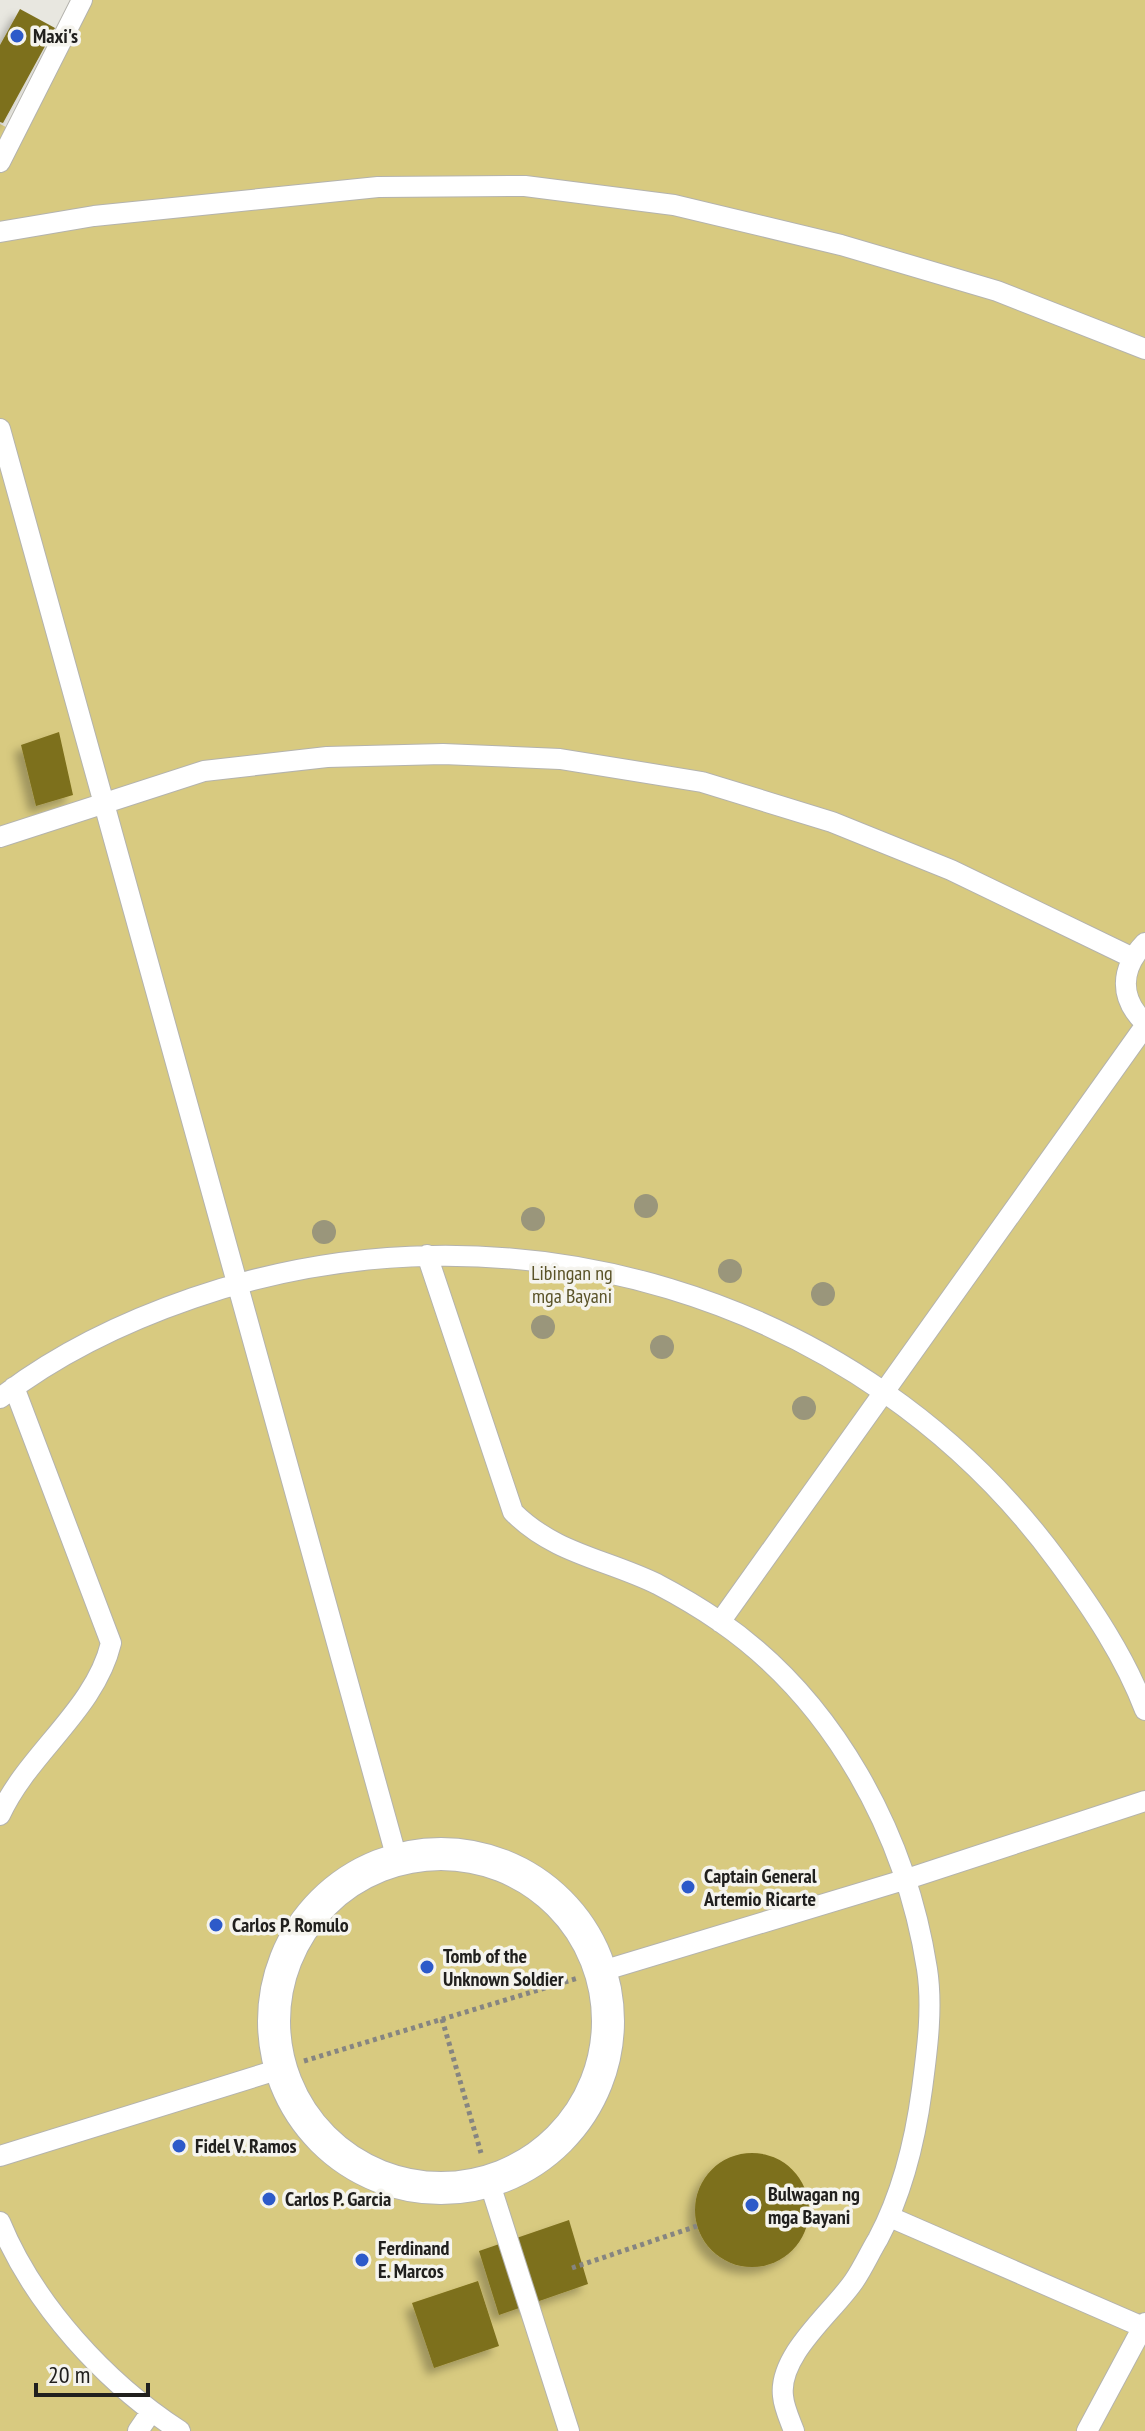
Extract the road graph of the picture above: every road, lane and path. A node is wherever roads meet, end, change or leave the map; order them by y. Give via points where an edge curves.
1 (85, 3) edge
2 (0, 162) edge
3 (0, 232) edge
4 (1145, 349) edge
5 (0, 429) edge
6 (103, 801) junction
7 (0, 837) edge
8 (1138, 950) edge
9 (1145, 1024) edge
10 (427, 1255) junction
11 (237, 1283) junction
12 (884, 1391) junction
13 (7, 1393) edge
14 (720, 1622) junction
15 (1145, 1710) edge
16 (1145, 1801) edge
17 (0, 1815) edge
18 (397, 1859) junction
19 (907, 1879) junction
20 (602, 1971) junction
21 (442, 2019) junction
22 (280, 2069) junction
23 (0, 2156) edge
24 (489, 2181) junction
25 (890, 2217) junction
26 (0, 2222) edge
27 (697, 2226) dead end
28 (572, 2268) dead end
29 (1144, 2326) edge
30 (151, 2412) junction
31 (138, 2431) edge
32 (180, 2431) edge
33 (569, 2431) edge
34 (794, 2431) edge
35 (1087, 2431) edge

1 - 2 lane
3 - 4 lane via 94,216 378,187 525,186 674,205 841,245 997,291
5 - 6 lane
6 - 7 lane
6 - 8 lane via 204,771 327,757 560,759 702,782 832,822
6 - 11 lane
8 - 9 lane via 1125,975 1126,994
9 - 12 lane
10 - 11 lane via 331,1263
10 - 12 lane via 524,1258 620,1274 712,1302 801,1341
10 - 14 lane via 513,1512 546,1541 657,1584
11 - 13 lane via 84,1345
11 - 18 lane
12 - 14 lane
12 - 15 lane via 963,1454 1032,1527 1092,1608
13 - 17 lane via 111,1643 104,1670 13,1786
14 - 19 lane via 782,1675 839,1742 876,1805
16 - 19 lane
18 - 20 street via 461,1854 523,1874 572,1915
18 - 22 street via 338,1889 295,1939 274,2003
19 - 20 lane
19 - 25 lane via 927,1972 928,2046 915,2142
20 - 21 path
20 - 24 street via 609,2036 590,2099 548,2151
21 - 22 path
21 - 24 path
22 - 23 lane
22 - 24 street via 292,2100 311,2127 361,2169 424,2188
24 - 33 lane
25 - 29 lane
25 - 34 lane via 854,2281 810,2333 785,2377 783,2396
26 - 30 lane via 41,2296 93,2358
27 - 28 path
29 - 35 lane
30 - 31 lane
30 - 32 lane

